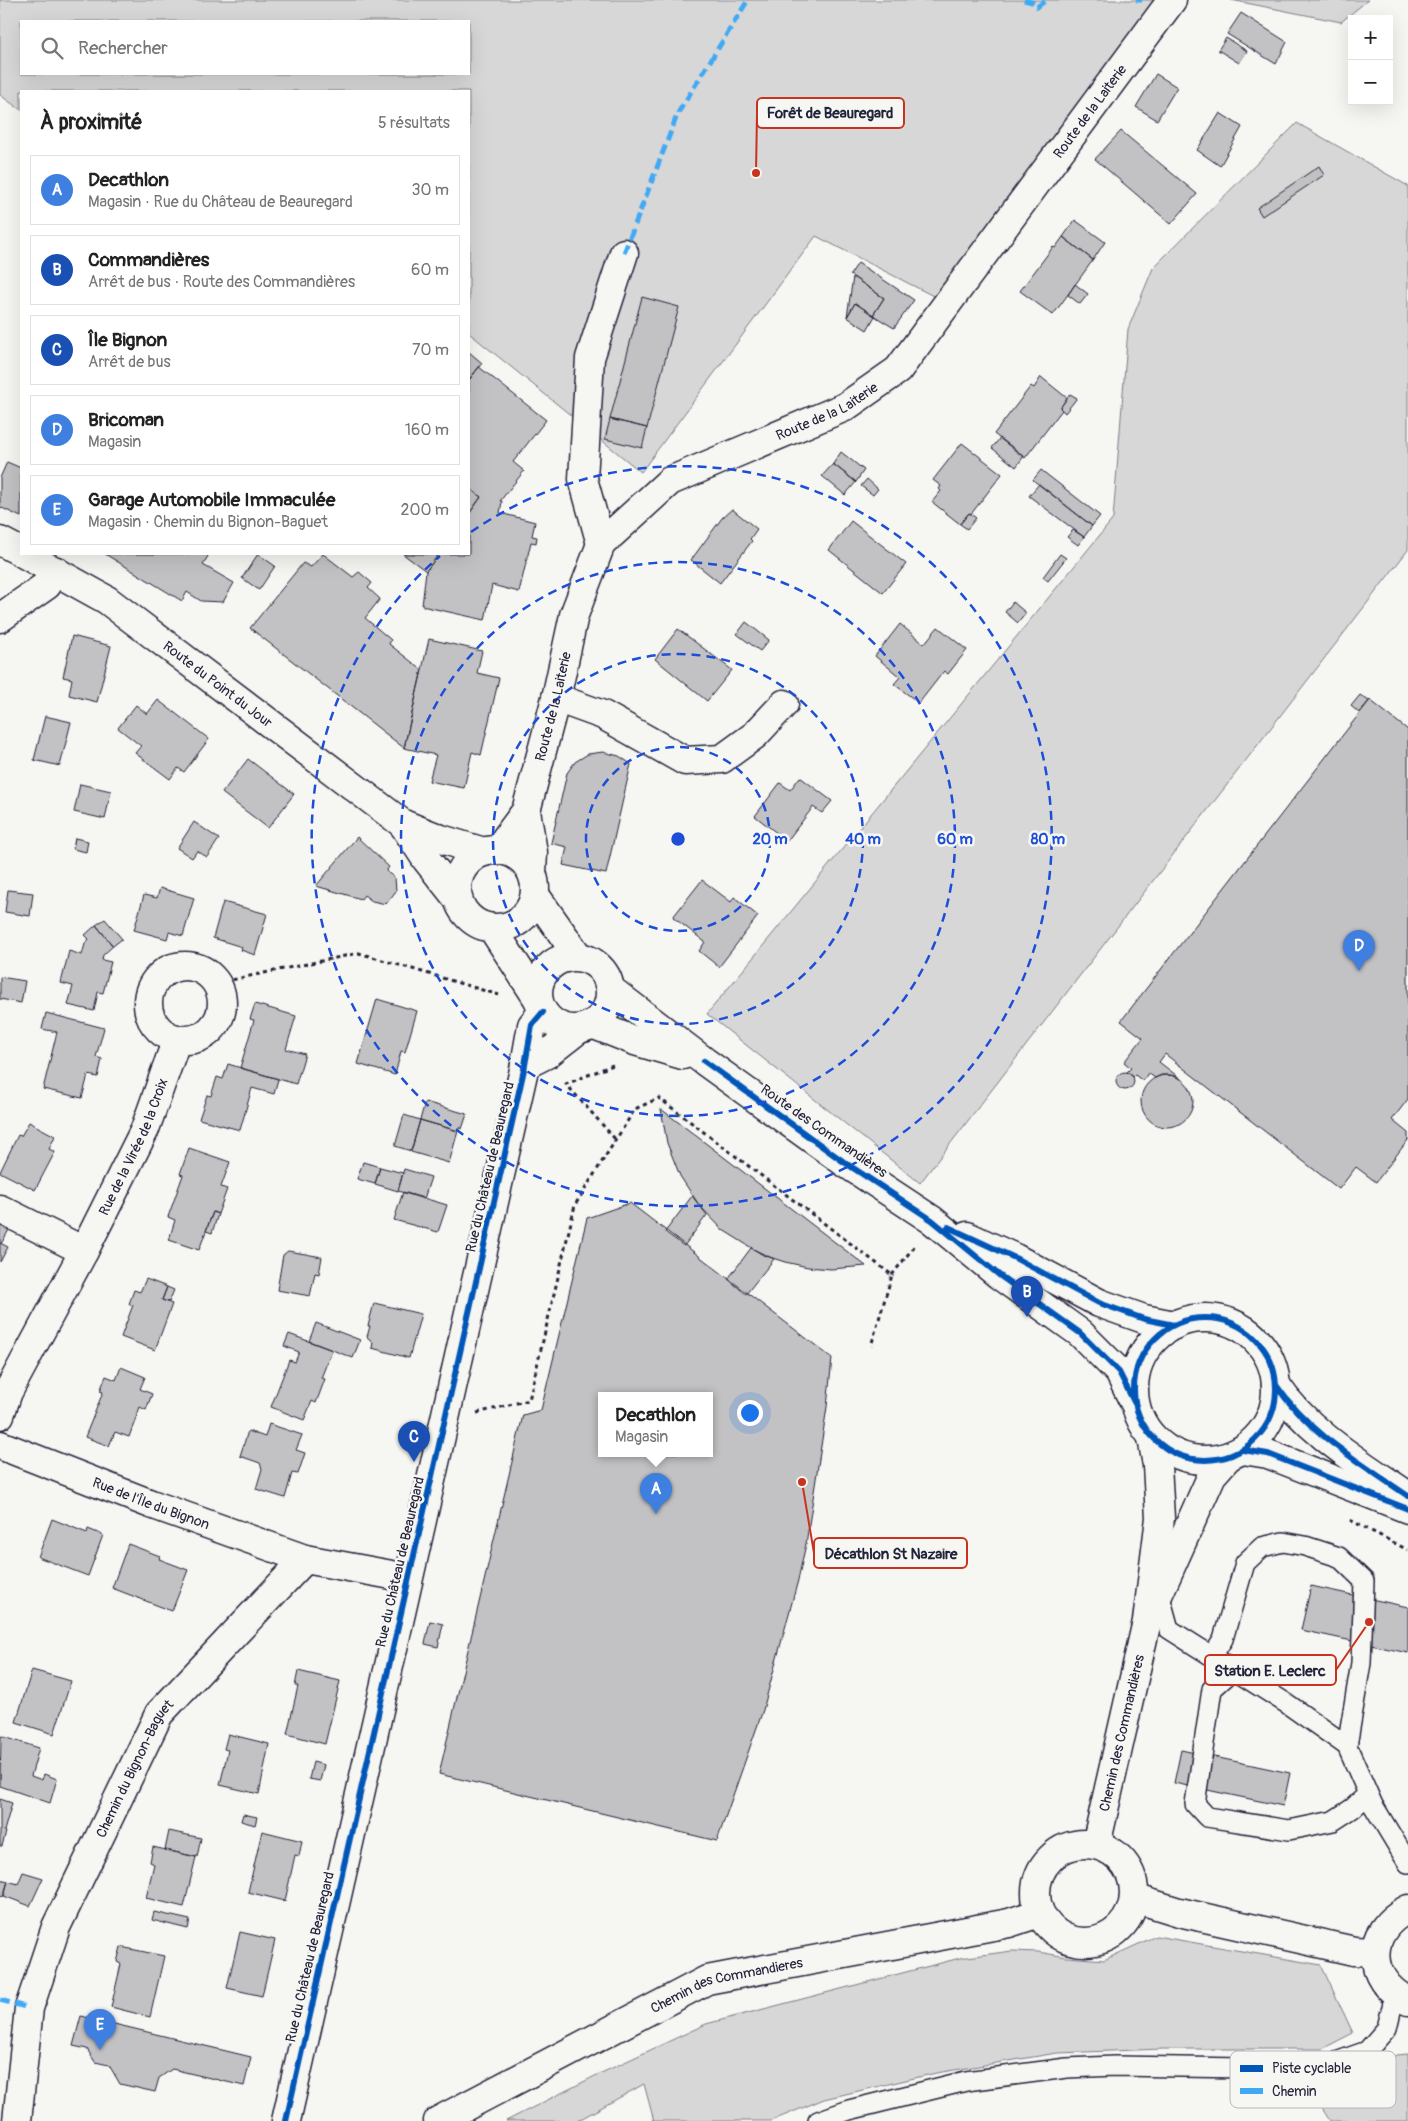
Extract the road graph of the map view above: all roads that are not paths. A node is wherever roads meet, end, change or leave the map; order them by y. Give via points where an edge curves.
1 (1172, 0) edge
2 (624, 253) dead end
3 (0, 541) edge
4 (601, 544) junction
5 (20, 551) edge
6 (27, 555) edge
7 (56, 571) junction
8 (0, 618) edge
9 (556, 698) junction
10 (784, 704) dead end
11 (526, 811) junction
12 (403, 824) junction
13 (492, 851) junction
14 (533, 884) junction
15 (457, 898) junction
16 (492, 928) junction
17 (578, 956) junction
18 (610, 990) junction
19 (540, 1006) junction
20 (586, 1027) junction
21 (177, 1039) junction
22 (704, 1061) junction
23 (525, 1065) junction
24 (0, 1209) edge
25 (926, 1230) junction
26 (84, 1252) junction
27 (1174, 1325) junction
28 (1276, 1385) junction
29 (1134, 1402) junction
30 (0, 1415) edge
31 (1152, 1438) junction
32 (0, 1445) edge
33 (1235, 1453) junction
34 (1408, 1496) edge
35 (1408, 1509) edge
36 (305, 1559) junction
37 (408, 1578) junction
38 (1159, 1593) junction
39 (1147, 1621) junction
40 (1212, 1656) junction
41 (1233, 1670) junction
42 (1347, 1746) junction
43 (1368, 1794) junction
44 (1096, 1845) junction
45 (1408, 1863) edge
46 (1134, 1898) junction
47 (1408, 1909) edge
48 (1039, 1913) junction
49 (1375, 1952) junction
50 (1401, 1998) edge
51 (1367, 2051) edge
52 (1230, 2068) edge
53 (17, 2121) edge
54 (286, 2121) edge
55 (438, 2121) edge
56 (818, 2121) edge

1 - 4 street, Route de la Laiterie via 898,370 845,407 670,481
2 - 4 street via 590,358 583,479
3 - 5 street, Route du Point du Jour
4 - 9 street, Route de la Laiterie via 574,616
6 - 7 street, Route du Point du Jour
7 - 8 street via 47,585
7 - 12 street, Route du Point du Jour via 107,600
9 - 10 street via 603,715 685,761 722,759 755,736
9 - 11 street, Route de la Laiterie
11 - 13 street, Route de la Laiterie
11 - 14 street, Route de la Laiterie via 533,852
12 - 13 street, Route du Point du Jour via 441,839
12 - 15 street, Route du Point du Jour
13 - 14 street via 513,854 524,862
13 - 15 street via 471,859 462,870 457,883
14 - 16 street via 530,910 507,927
14 - 17 street
15 - 16 street via 470,919
16 - 19 street, Route des Commandières
17 - 18 street via 601,967 608,978
17 - 19 street via 564,957 543,973 538,986
18 - 20 street via 609,1003 603,1015
18 - 22 street, Route des Commandières
19 - 20 street, Route des Commandières via 552,1022 565,1028
19 - 23 street, Rue du Château de Beauregard via 532,1025
20 - 22 street, Route des Commandières
20 - 23 street, Rue du Château de Beauregard
21 - 21 street via 156,1026 148,1004 155,981 164,972 187,966 204,971 217,983 222,1008 211,1029 201,1036
21 - 26 street, Rue de la Virée de la Croix via 146,1129
22 - 25 street, Route des Commandières via 844,1162
23 - 37 street, Rue du Château de Beauregard
24 - 26 street
25 - 27 street, Route des Commandières via 1015,1258 1100,1303 1144,1319
25 - 29 street, Route des Commandières via 999,1275 1080,1333 1119,1372
26 - 30 street, Rue de la Virée de la Croix via 8,1392
27 - 28 street, Route des Commandières via 1201,1318 1228,1322 1258,1338 1269,1358
27 - 29 street, Route des Commandières via 1150,1344 1135,1371
28 - 33 street, Route des Commandières via 1273,1410 1262,1433
28 - 34 street, Route des Commandières via 1288,1403 1329,1440
29 - 31 street, Route des Commandières
31 - 33 street, Route des Commandières via 1175,1454 1201,1461
31 - 39 street, Chemin des Commandières via 1160,1518
32 - 36 street, Rue de l'Île du Bignon
33 - 35 street, Route des Commandières via 1268,1454
33 - 38 street, Chemin des Commandières via 1212,1476
36 - 37 street
36 - 53 street, Chemin du Bignon-Baguet via 159,1714 56,1927 30,2008
37 - 54 street, Rue du Château de Beauregard
38 - 39 street, Chemin des Commandières
38 - 40 lane via 1169,1629
39 - 44 street, Chemin des Commandières
40 - 41 lane
40 - 42 lane via 1223,1639 1245,1563 1262,1547 1283,1542 1339,1557 1364,1581 1361,1663
41 - 42 lane
41 - 43 lane via 1212,1688 1194,1804 1207,1817 1288,1830 1333,1821
42 - 43 lane
43 - 45 lane
44 - 46 street via 1113,1853 1125,1864 1132,1880
44 - 48 street via 1079,1844 1063,1849 1049,1859 1039,1873 1035,1896
46 - 48 street via 1126,1920 1114,1933 1098,1940 1079,1942 1063,1937 1049,1927
46 - 49 street via 1159,1907 1354,1951
47 - 49 street via 1386,1925 1378,1938
48 - 55 street, Chemin des Commandieres via 1009,1923 708,1980
49 - 50 street via 1377,1968 1384,1983
50 - 51 lane via 1386,2028
52 - 56 lane via 1067,2068 966,2081 849,2110

